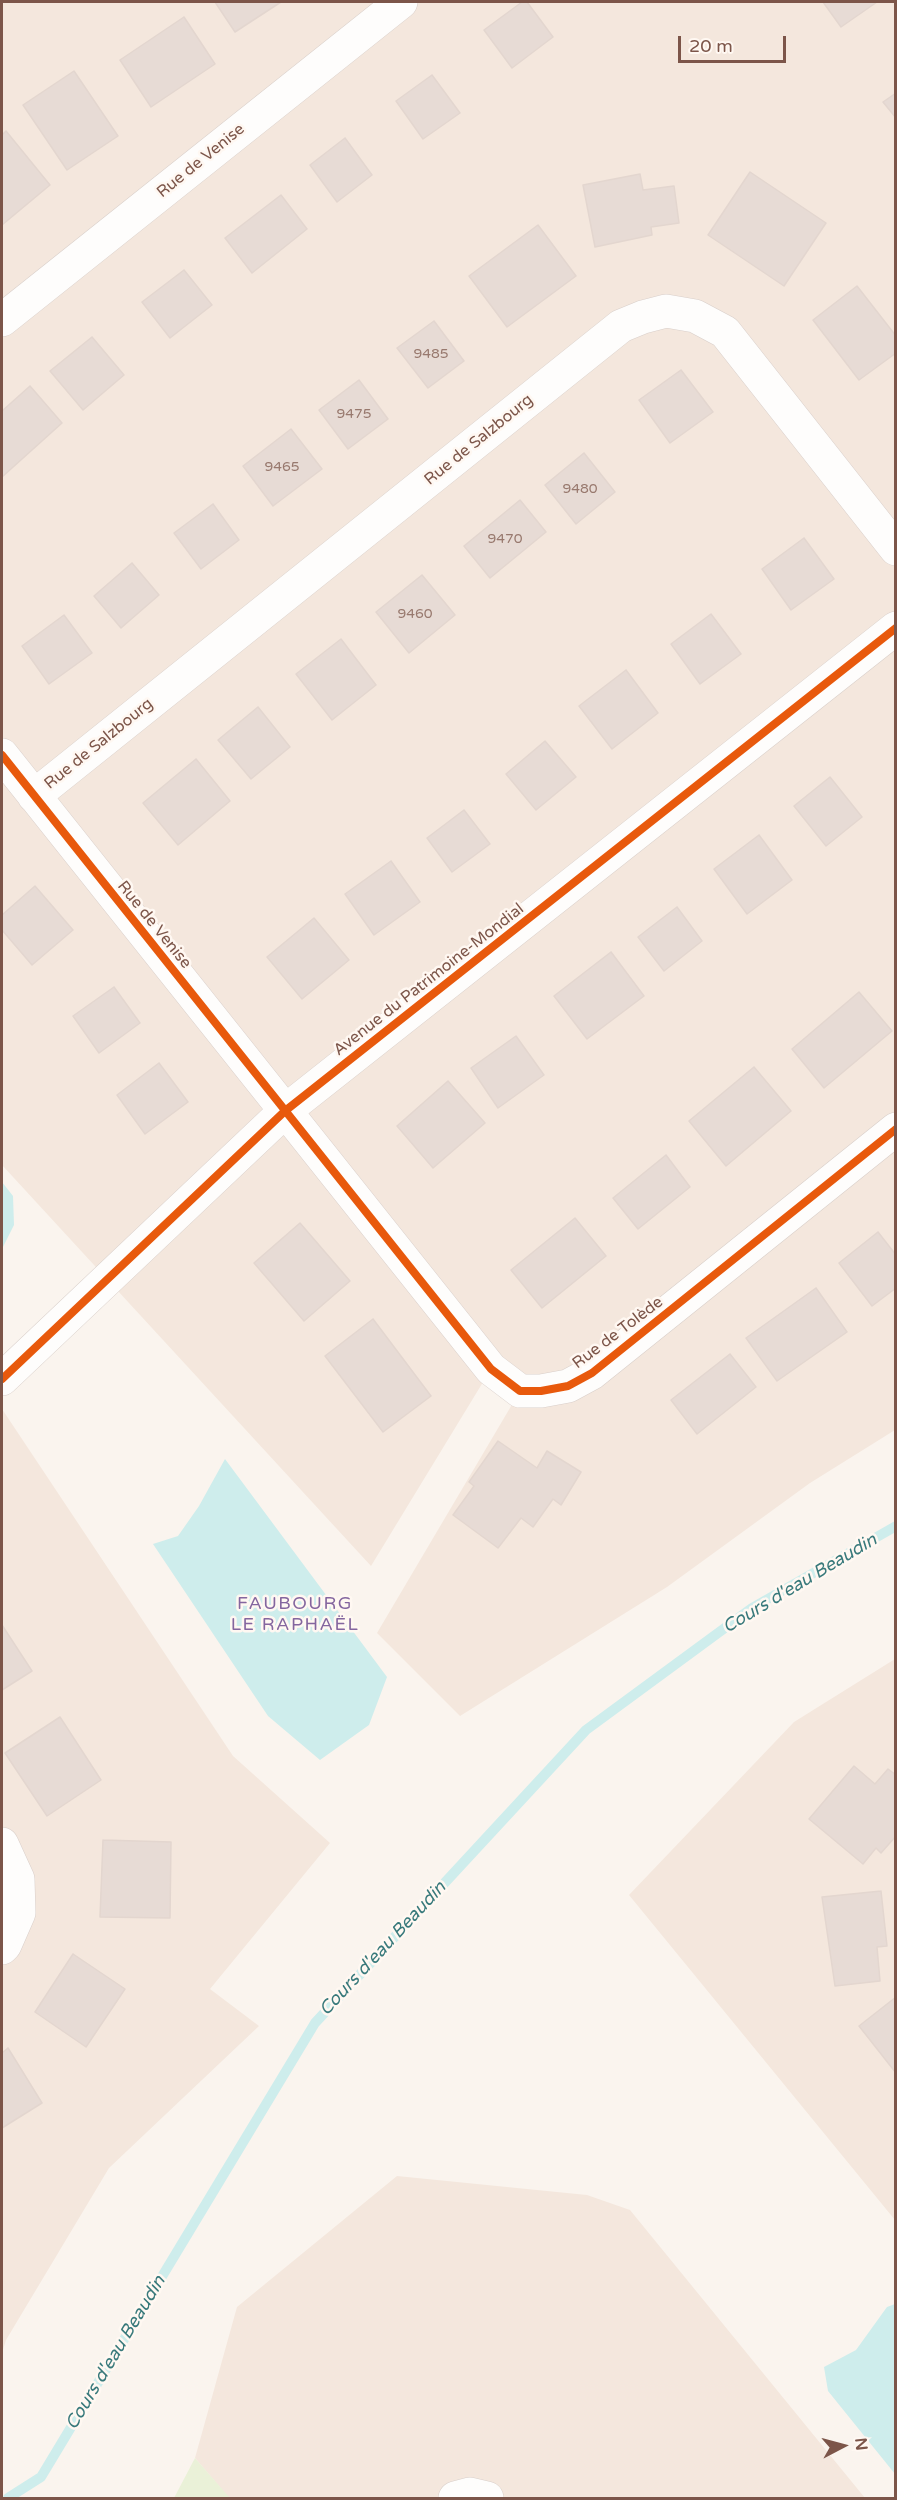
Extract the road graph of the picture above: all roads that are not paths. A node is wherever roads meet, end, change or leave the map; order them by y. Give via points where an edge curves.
1 (401, 2) edge
2 (2, 320) edge
3 (896, 549) edge
4 (896, 628) edge
5 (2, 755) edge
6 (34, 796) junction
7 (285, 1110) junction
8 (896, 1130) edge
9 (2, 1379) edge
10 (2, 1844) edge
11 (2, 1948) edge
12 (455, 2499) edge
13 (487, 2499) edge

1 - 2 street, Rue de Venise
3 - 6 street, Rue de Salzbourg via 725,332 695,316 666,310 621,327
4 - 7 street, Avenue du Patrimoine-Mondial
5 - 6 street, Rue de Venise
6 - 7 street, Rue de Venise
7 - 8 street, Rue de Tolède via 491,1369 520,1391 568,1386 592,1373
7 - 9 street, Avenue du Patrimoine-Mondial
10 - 11 street via 18,1879 20,1912
12 - 13 street via 470,2494

